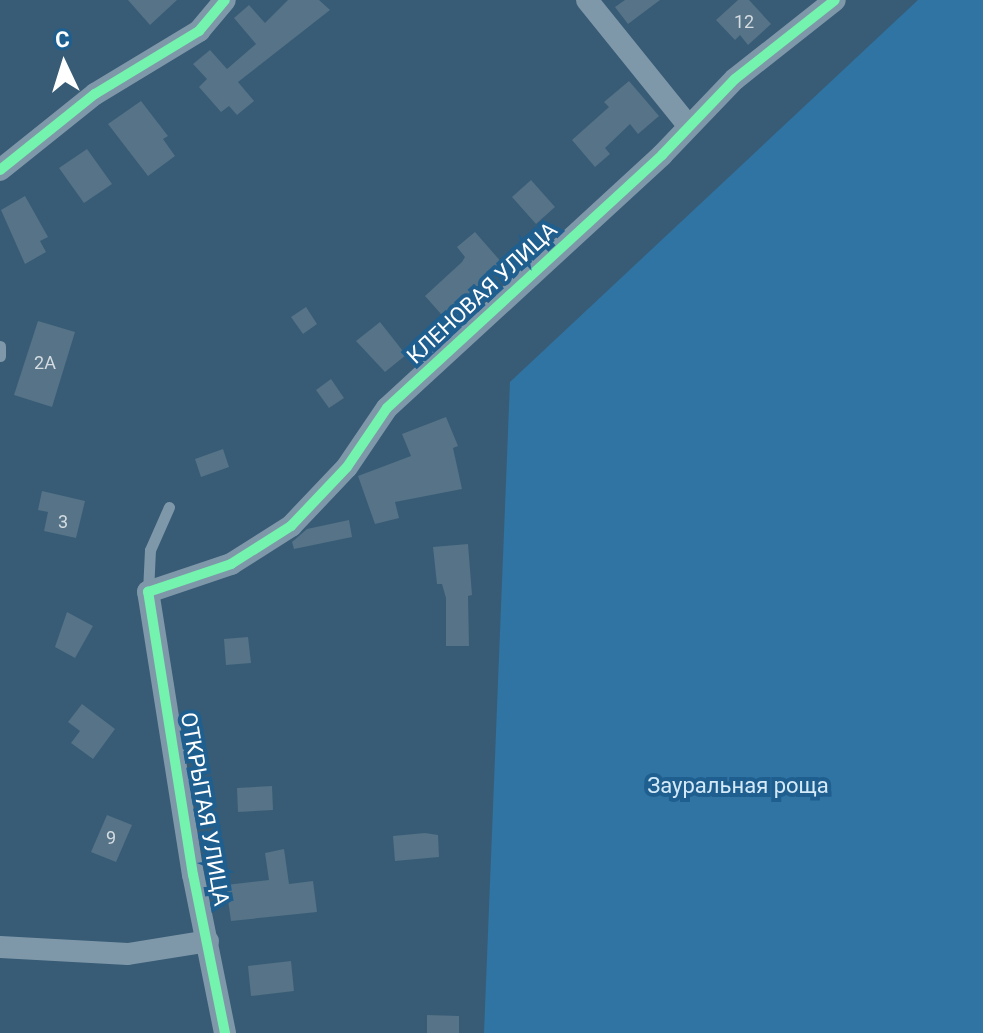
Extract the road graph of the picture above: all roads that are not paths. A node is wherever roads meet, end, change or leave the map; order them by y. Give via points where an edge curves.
1 (225, 0) edge
2 (587, 0) edge
3 (835, 0) edge
4 (688, 125) junction
5 (0, 170) edge
6 (0, 346) edge
7 (0, 356) edge
8 (169, 507) dead end
9 (148, 592) junction
10 (208, 941) junction
11 (0, 947) edge
12 (225, 1033) edge

1 - 5 street via 199,31 95,94
2 - 4 street
3 - 4 street, КЛЕНОВАЯ УЛИЦА via 735,79
4 - 9 street, КЛЕНОВАЯ УЛИЦА via 387,408 347,467 291,526 231,564
6 - 7 lane
8 - 9 lane via 150,550
9 - 10 street, ОТКРЫТАЯ УЛИЦА
10 - 11 street via 128,954
10 - 12 street, ОТКРЫТАЯ УЛИЦА

